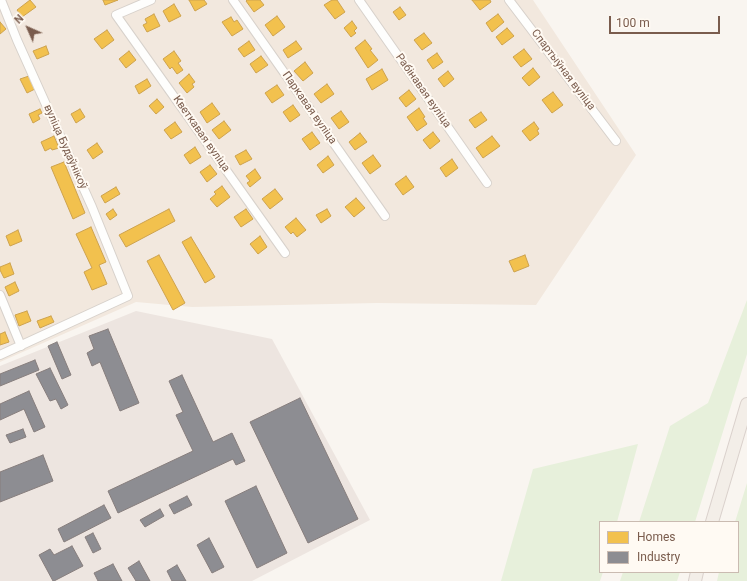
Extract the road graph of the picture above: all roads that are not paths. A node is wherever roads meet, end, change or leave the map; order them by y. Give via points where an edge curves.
1 (1, 0) edge
2 (151, 0) edge
3 (233, 0) edge
4 (358, 0) edge
5 (509, 0) edge
6 (616, 141) dead end
7 (487, 183) dead end
8 (385, 216) dead end
9 (285, 253) dead end
10 (0, 295) edge
11 (21, 346) junction
12 (0, 355) edge
13 (747, 404) edge
14 (712, 521) edge

1 - 11 street, вуліца Будаўнікоў via 92,207 128,296
2 - 9 street, Кветкавая вуліца via 116,15
3 - 8 street, Паркавая вуліца
4 - 7 street, Рабінавая вуліца
5 - 6 street, Спартыўная вуліца
10 - 11 street
11 - 12 street
13 - 14 main road

